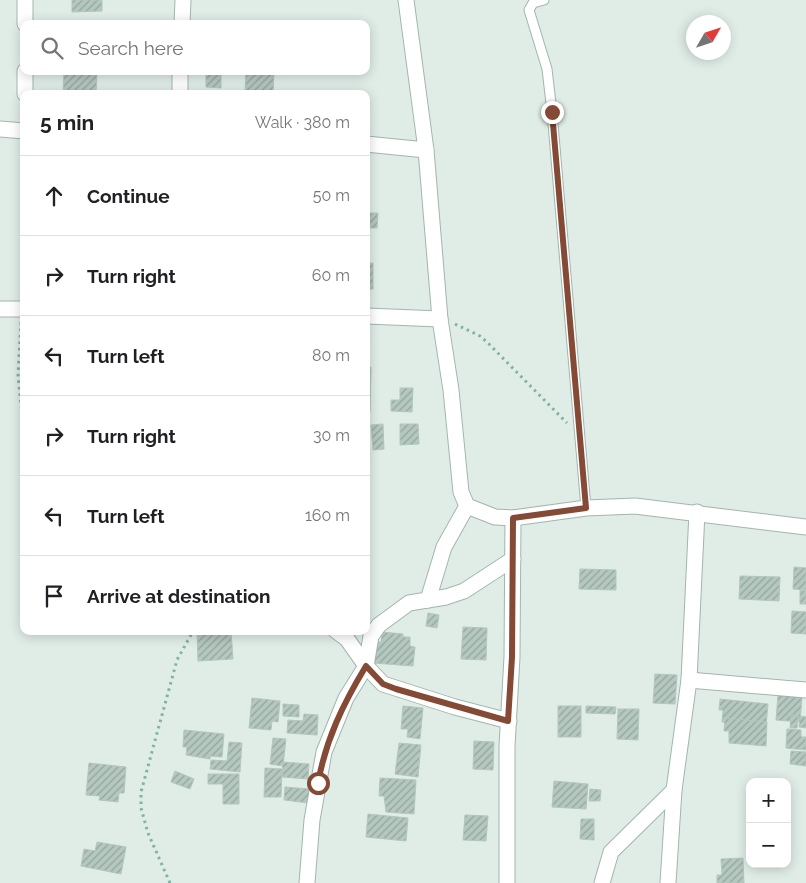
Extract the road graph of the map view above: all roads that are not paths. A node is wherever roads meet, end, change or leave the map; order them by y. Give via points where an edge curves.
1 (25, 0) edge
2 (183, 0) edge
3 (406, 0) edge
4 (544, 0) edge
5 (25, 20) edge
6 (182, 20) edge
7 (25, 75) edge
8 (180, 75) edge
9 (25, 90) edge
10 (180, 90) edge
11 (0, 129) edge
12 (20, 131) edge
13 (370, 144) edge
14 (426, 150) junction
15 (0, 309) edge
16 (20, 309) edge
17 (370, 316) edge
18 (440, 319) junction
19 (467, 506) junction
20 (586, 508) junction
21 (697, 512) junction
22 (513, 518) junction
23 (806, 527) edge
24 (513, 559) junction
25 (428, 600) junction
26 (342, 635) edge
27 (366, 666) junction
28 (689, 680) junction
29 (806, 690) edge
30 (508, 721) junction
31 (674, 790) junction
32 (307, 883) edge
33 (507, 883) edge
34 (602, 883) edge
35 (668, 883) edge

1 - 5 street
2 - 6 street
3 - 14 street
4 - 20 lane via 533,4 529,10 547,68
7 - 9 street
8 - 10 street
11 - 12 street
13 - 14 street
14 - 18 street
15 - 16 street
17 - 18 street
18 - 19 street via 461,492
19 - 22 street via 495,517
19 - 25 street via 444,547
20 - 21 street via 635,506
20 - 22 street
21 - 23 street
21 - 28 street
22 - 24 street
24 - 25 street via 464,591
24 - 30 street
25 - 27 street via 409,603 379,624 371,636
26 - 27 street
27 - 30 street via 383,684
27 - 32 street via 346,698 324,752 312,820
28 - 29 street
28 - 31 street
30 - 33 street
31 - 34 street via 610,852
31 - 35 street

